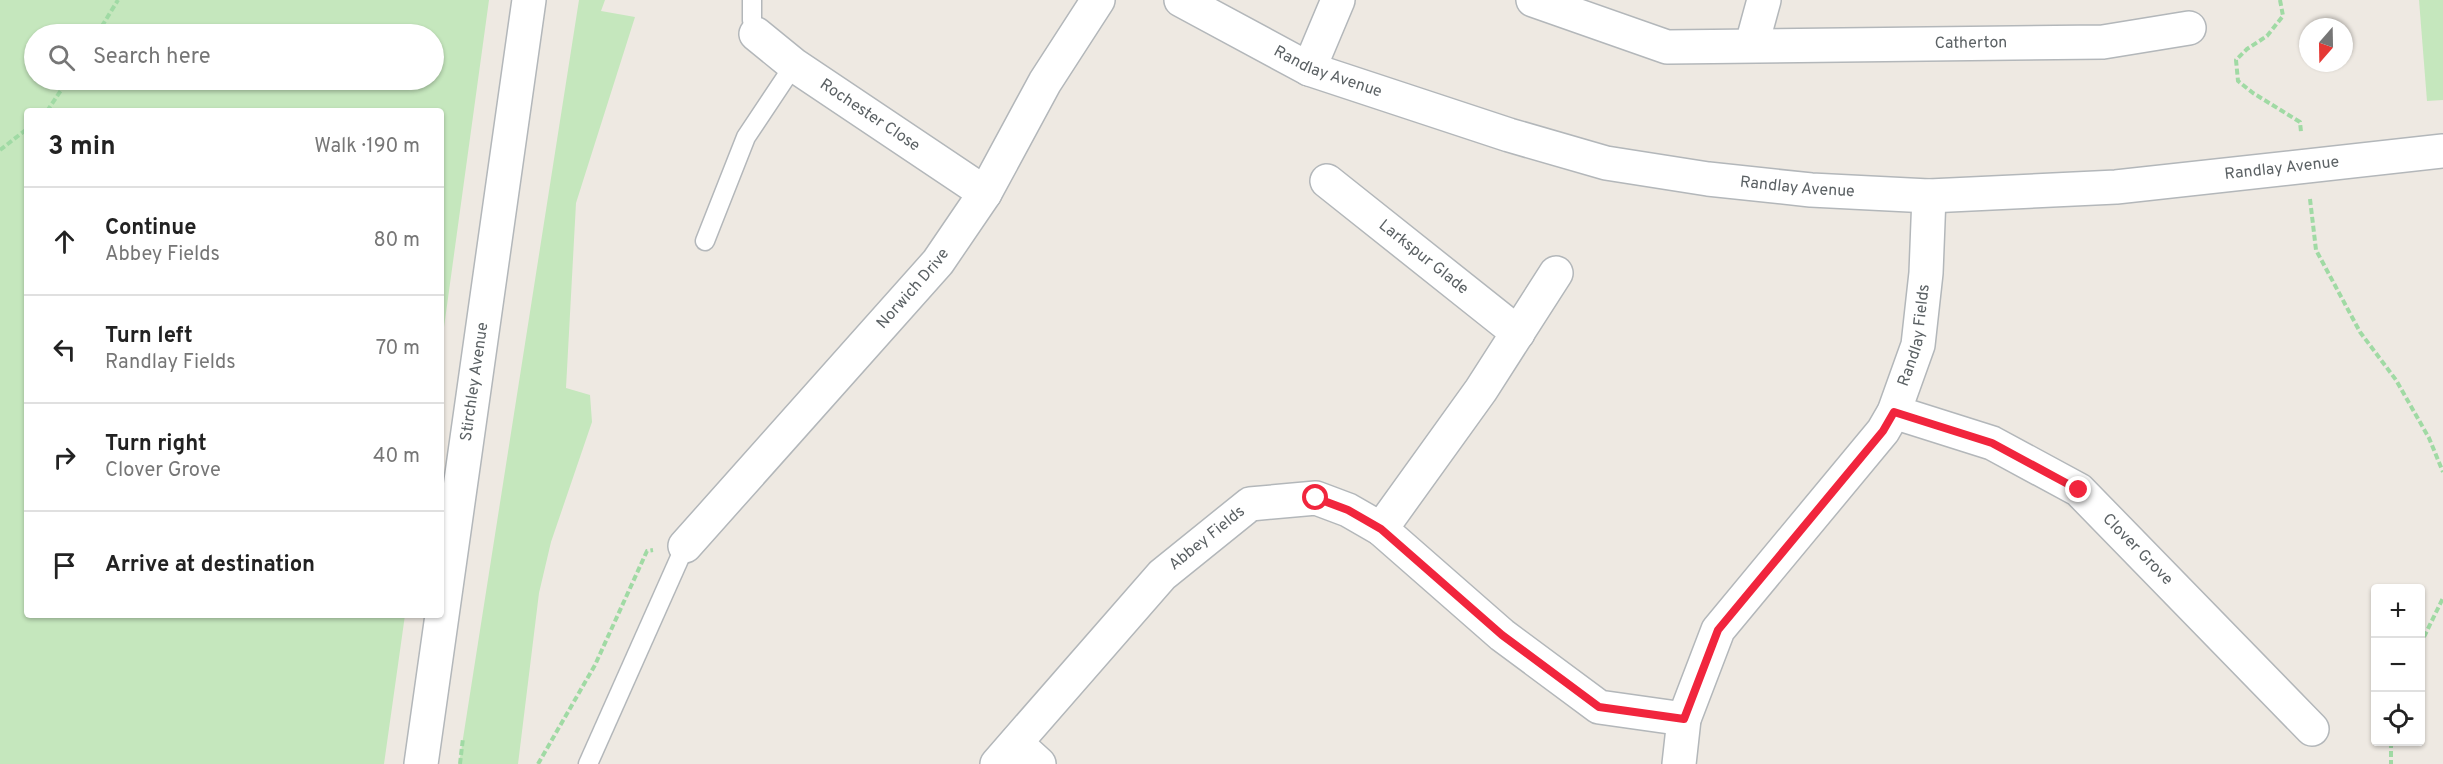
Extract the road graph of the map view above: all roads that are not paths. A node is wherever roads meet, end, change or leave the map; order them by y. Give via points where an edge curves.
1 (529, 0) edge
2 (752, 0) edge
3 (1098, 0) edge
4 (1181, 0) edge
5 (1338, 0) edge
6 (1533, 0) edge
7 (1764, 0) edge
8 (2189, 28) dead end
9 (756, 34) joint
10 (1752, 44) junction
11 (794, 65) junction
12 (1310, 69) junction
13 (2443, 151) edge
14 (1327, 182) dead end
15 (985, 192) junction
16 (1929, 196) junction
17 (705, 241) dead end
18 (1556, 273) dead end
19 (1518, 333) junction
20 (1894, 412) junction
21 (1381, 529) junction
22 (685, 546) joint
23 (444, 601) edge
24 (442, 618) edge
25 (1684, 719) junction
26 (2312, 729) dead end
27 (1018, 757) edge
28 (421, 764) edge
29 (588, 764) edge
30 (1679, 764) edge

1 - 23 street, Stirchley Avenue
2 - 9 lane
3 - 15 street, Norwich Drive via 1045,82
4 - 12 street, Randlay Avenue
5 - 12 street
6 - 10 street, Catherton via 1667,47
7 - 10 street
8 - 10 street, Catherton via 2103,42
9 - 11 street, Rochester Close
11 - 15 street, Rochester Close
11 - 17 lane via 746,137
12 - 16 street, Randlay Avenue via 1606,163 1811,190
13 - 16 street, Randlay Avenue via 2116,187
14 - 19 street, Larkspur Glade
15 - 22 street, Norwich Drive via 938,262
16 - 20 street, Randlay Fields via 1918,345
18 - 19 street
19 - 21 street
20 - 25 street, Randlay Fields via 1876,440 1718,630
20 - 26 street, Clover Grove via 1992,443 2079,490
21 - 25 street, Abbey Fields via 1502,635 1599,707
21 - 27 street, Abbey Fields via 1316,498 1250,504 1162,575
22 - 29 lane
24 - 28 street, Stirchley Avenue
25 - 30 street, Randlay Fields

